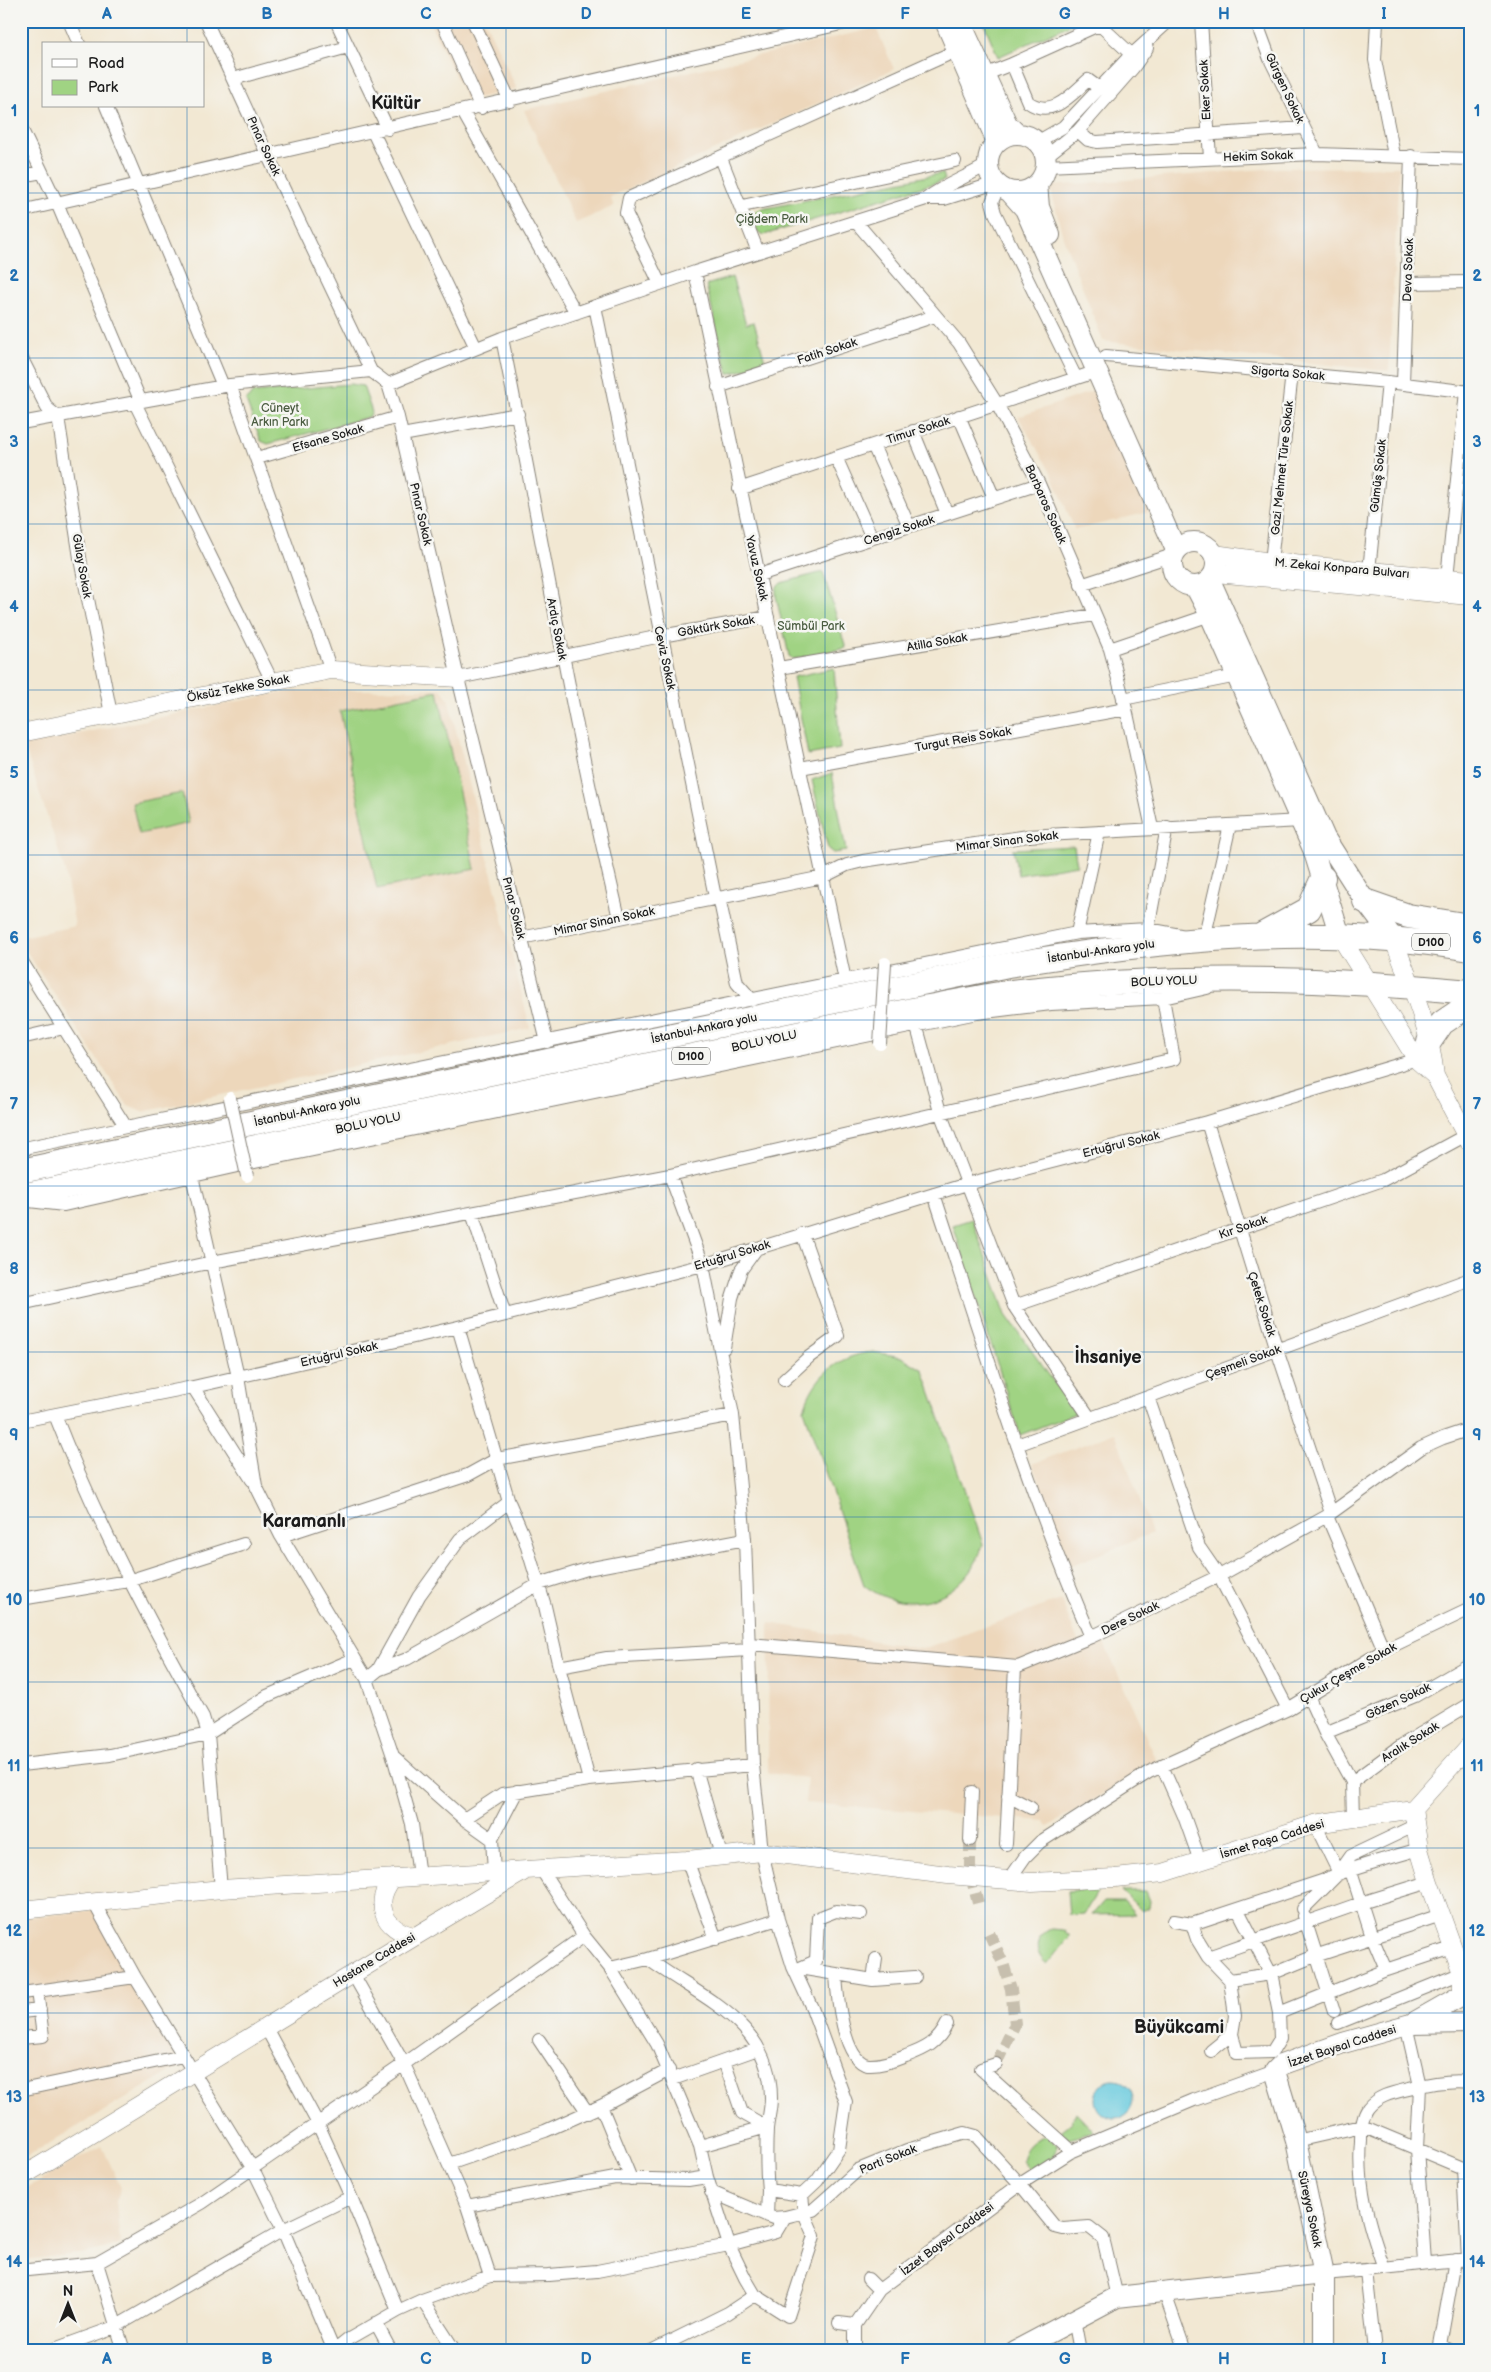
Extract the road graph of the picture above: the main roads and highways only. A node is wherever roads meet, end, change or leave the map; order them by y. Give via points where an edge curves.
1 (945, 21) edge
2 (960, 21) edge
3 (1017, 134) junction
4 (997, 142) junction
5 (998, 181) junction
6 (1037, 184) junction
7 (1102, 364) junction
8 (1179, 549) junction
9 (1208, 573) junction
10 (1470, 580) edge
11 (1470, 596) edge
12 (458, 678) road end
13 (21, 733) edge
14 (1324, 878) junction
15 (1365, 901) junction
16 (1470, 926) edge
17 (1340, 936) junction
18 (1256, 938) junction
19 (1393, 938) junction
20 (1470, 949) edge
21 (1368, 984) junction
22 (1412, 986) junction
23 (1470, 992) edge
24 (1470, 1004) edge
25 (1426, 1052) junction
26 (1469, 1137) edge
27 (21, 1171) edge
28 (21, 1196) edge
29 (1470, 1745) edge
30 (1414, 1817) junction
31 (534, 1869) junction
32 (494, 1872) junction
33 (392, 1878) junction
34 (1009, 1880) joint
35 (484, 1895) junction
36 (21, 1910) edge
37 (414, 1936) junction
38 (1466, 1983) edge
39 (1470, 2022) edge
40 (1408, 2024) junction
41 (1275, 2071) joint
42 (21, 2177) edge
43 (1324, 2274) junction
44 (1015, 2351) edge
45 (1324, 2351) edge

1 - 4 main road
2 - 3 main road via 1007,124
3 - 4 main road
3 - 6 main road via 1031,138 1043,155 1041,179
4 - 5 main road via 992,149
5 - 6 main road via 1024,191
5 - 7 main road via 1025,209
6 - 7 main road via 1043,219
7 - 8 main road
8 - 9 main road via 1203,543
8 - 9 main road via 1171,562 1175,576 1187,586
9 - 10 main road, M. Zekai Konpara Bulvarı via 1271,562
9 - 11 main road, M. Zekai Konpara Bulvarı
9 - 14 main road via 1210,615
9 - 15 main road via 1325,838
12 - 13 main road, Öksüz Tekke Sokak via 331,670
14 - 17 main road
14 - 18 highway via 1309,909
15 - 16 highway via 1408,916
15 - 19 main road
17 - 18 highway, İstanbul-Ankara yolu / D100
17 - 19 highway, İstanbul-Ankara yolu / D100
17 - 21 main road
18 - 27 highway, İstanbul-Ankara yolu / D100 via 1204,939 1110,948 1008,965
19 - 20 highway, D100
19 - 22 main road
21 - 22 highway, D100
21 - 25 main road
21 - 28 highway, BOLU YOLU / D100 via 1174,980 1105,983 972,999
22 - 23 highway, D100
22 - 25 main road
24 - 25 highway via 1442,1023
25 - 26 main road
29 - 30 main road
30 - 34 main road, İsmet Paşa Caddesi via 1315,1824 1163,1873 1032,1882
30 - 38 main road via 1429,1882
31 - 32 main road
31 - 34 main road, Hastane Caddesi via 762,1852
31 - 35 main road, Hastane Caddesi
32 - 33 main road
32 - 35 main road via 493,1882
33 - 36 main road via 221,1889
33 - 37 main road via 382,1899 386,1917 397,1930
35 - 37 main road, Hastane Caddesi
37 - 42 main road, Hastane Caddesi
38 - 39 main road via 1460,2000 1461,2012
38 - 40 main road, İzzet Baysal Caddesi
39 - 40 main road, İzzet Baysal Caddesi
40 - 41 main road, İzzet Baysal Caddesi via 1343,2043 1281,2065
41 - 43 main road, Süreyya Sokak via 1296,2142
43 - 44 main road via 1117,2297
43 - 45 main road, Süreyya Sokak

